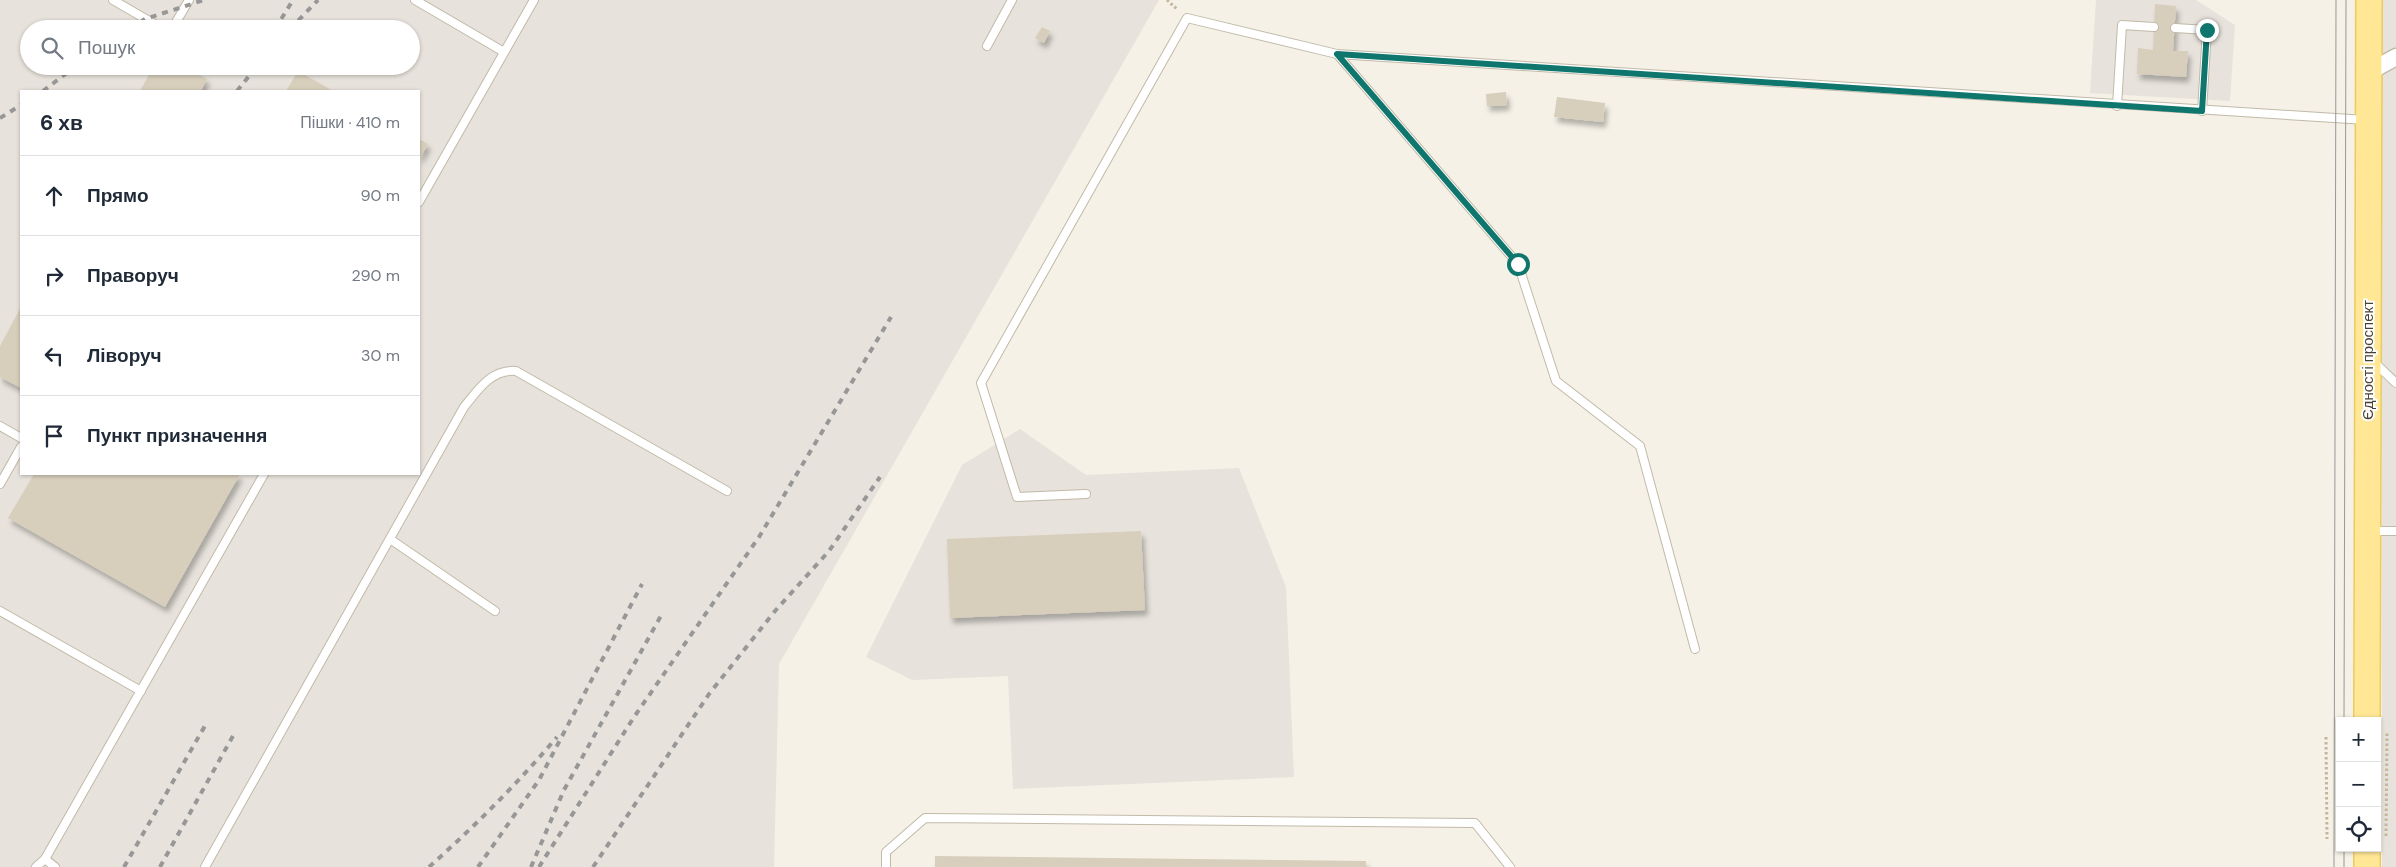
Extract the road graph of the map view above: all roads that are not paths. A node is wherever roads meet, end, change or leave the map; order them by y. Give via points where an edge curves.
1 (113, 0) edge
2 (188, 0) edge
3 (415, 0) edge
4 (534, 0) edge
5 (1012, 0) edge
6 (2369, 0) edge
7 (147, 20) edge
8 (177, 20) edge
9 (2154, 27) dead end
10 (2175, 28) dead end
11 (988, 46) dead end
12 (504, 52) junction
13 (1337, 54) junction
14 (2396, 57) edge
15 (2369, 72) junction
16 (2117, 106) junction
17 (2202, 111) junction
18 (2368, 120) junction
19 (420, 200) edge
20 (2368, 356) junction
21 (2396, 383) edge
22 (0, 426) edge
23 (20, 437) edge
24 (20, 449) edge
25 (263, 475) edge
26 (0, 484) edge
27 (728, 490) dead end
28 (1086, 494) dead end
29 (2368, 530) junction
30 (2396, 531) edge
31 (390, 539) junction
32 (495, 610) dead end
33 (0, 611) edge
34 (1695, 649) dead end
35 (141, 691) junction
36 (2367, 717) edge
37 (2367, 852) edge
38 (45, 859) junction
39 (36, 867) edge
40 (55, 867) edge
41 (205, 867) edge
42 (886, 867) edge
43 (1510, 867) edge
44 (2367, 867) edge

1 - 7 lane
2 - 8 lane
3 - 12 lane
4 - 12 lane
5 - 11 lane
6 - 15 main road, Єдності проспект
9 - 16 lane via 2122,25
10 - 17 lane via 2207,30
12 - 19 lane
13 - 16 lane
13 - 28 lane via 1188,18 981,383 1017,497
13 - 34 lane via 1518,264 1556,381 1640,446
14 - 15 street
15 - 18 main road, Єдності проспект
16 - 17 lane
17 - 18 lane
18 - 20 main road, Єдності проспект
20 - 21 lane
20 - 29 main road, Єдності проспект
22 - 23 lane
24 - 26 lane
25 - 35 lane
27 - 31 lane via 516,371 505,370 492,376 464,407
29 - 30 lane
29 - 36 main road, Єдності проспект
31 - 32 lane
31 - 41 lane
33 - 35 lane
35 - 38 lane
37 - 44 main road
38 - 39 lane
38 - 40 lane
42 - 43 lane via 886,852 925,818 1475,823

